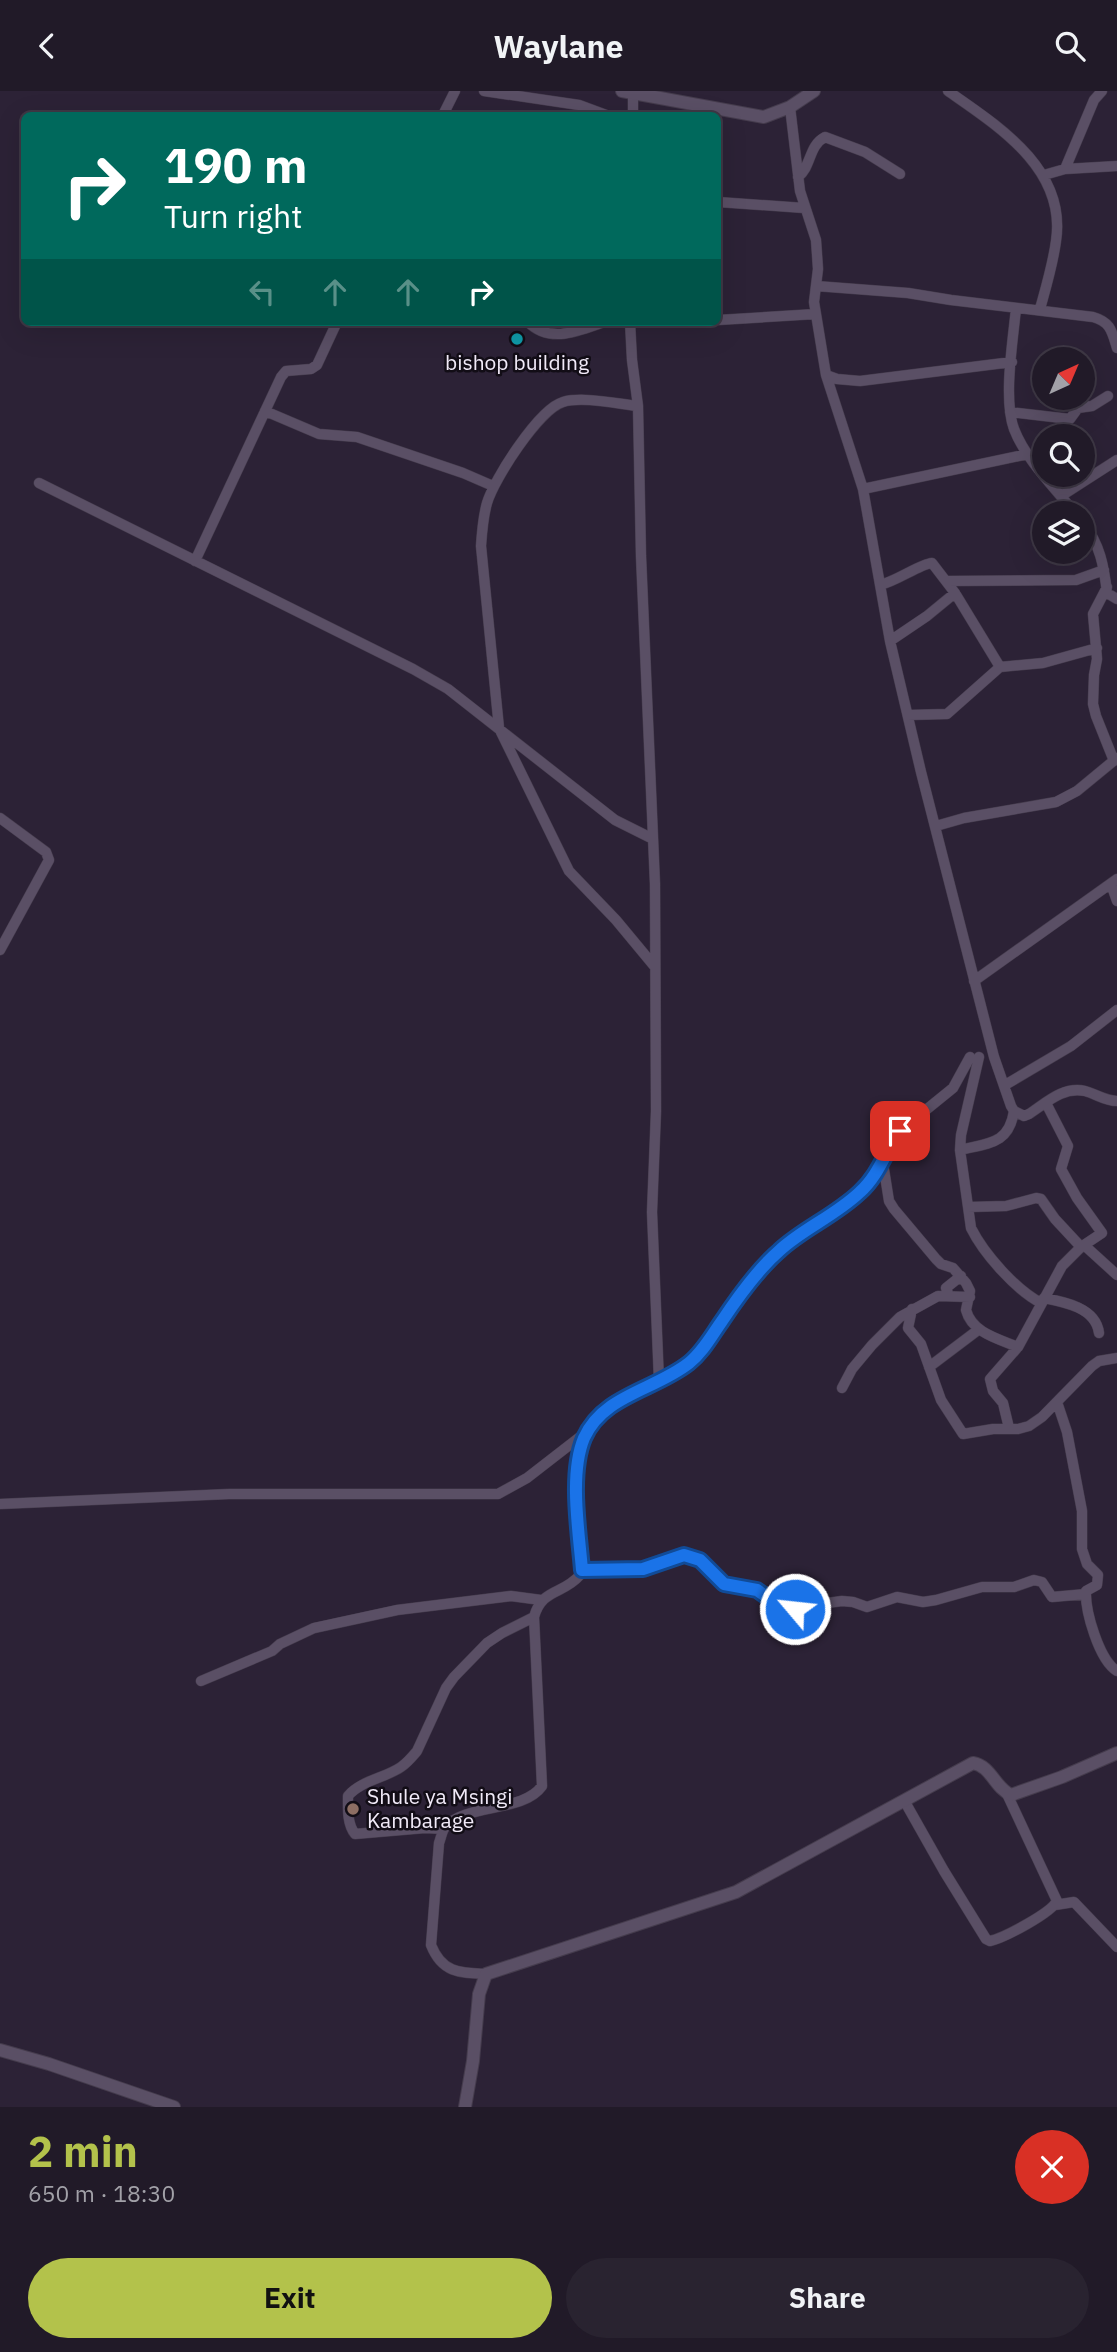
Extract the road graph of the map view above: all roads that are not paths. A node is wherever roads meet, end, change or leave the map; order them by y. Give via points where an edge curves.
1 (455, 91) edge
2 (484, 91) edge
3 (814, 91) edge
4 (948, 91) edge
5 (1102, 91) edge
6 (629, 92) edge
7 (790, 107) junction
8 (444, 112) edge
9 (598, 112) edge
10 (632, 112) edge
11 (1117, 166) edge
12 (1065, 169) junction
13 (900, 174) dead end
14 (1044, 175) junction
15 (797, 177) junction
16 (721, 202) edge
17 (804, 208) junction
18 (816, 286) junction
19 (1016, 309) junction
20 (1040, 309) junction
21 (816, 314) junction
22 (721, 320) edge
23 (335, 326) edge
24 (533, 326) edge
25 (587, 326) edge
26 (630, 326) edge
27 (1117, 348) edge
28 (1012, 362) junction
29 (826, 375) junction
30 (1108, 397) dead end
31 (638, 406) junction
32 (265, 411) junction
33 (1010, 412) junction
34 (1028, 454) junction
35 (1117, 460) edge
36 (39, 483) dead end
37 (493, 486) junction
38 (863, 489) junction
39 (1062, 496) junction
40 (1066, 501) edge
41 (1095, 542) edge
42 (195, 561) junction
43 (1104, 570) junction
44 (946, 581) junction
45 (880, 585) junction
46 (1107, 587) junction
47 (955, 593) junction
48 (1117, 599) edge
49 (890, 641) junction
50 (1097, 648) junction
51 (1000, 667) junction
52 (908, 715) junction
53 (499, 728) junction
54 (1116, 760) edge
55 (0, 818) edge
56 (936, 826) junction
57 (653, 839) junction
58 (1114, 882) edge
59 (1117, 901) edge
60 (0, 950) edge
61 (655, 967) junction
62 (974, 981) junction
63 (1117, 1010) edge
64 (1005, 1085) junction
65 (1117, 1101) edge
66 (1045, 1103) junction
67 (1014, 1111) junction
68 (960, 1150) junction
69 (883, 1163) junction
70 (968, 1207) junction
71 (1082, 1246) junction
72 (1117, 1275) edge
73 (961, 1276) junction
74 (949, 1296) junction
75 (970, 1297) junction
76 (1043, 1301) junction
77 (912, 1309) junction
78 (978, 1329) junction
79 (1099, 1333) dead end
80 (1018, 1347) junction
81 (1117, 1358) edge
82 (929, 1367) junction
83 (659, 1381) junction
84 (842, 1388) dead end
85 (1057, 1402) junction
86 (1009, 1428) junction
87 (588, 1431) junction
88 (0, 1504) edge
89 (582, 1570) junction
90 (1086, 1594) junction
91 (541, 1600) junction
92 (534, 1617) junction
93 (1117, 1671) edge
94 (201, 1681) dead end
95 (1117, 1753) edge
96 (1007, 1794) junction
97 (905, 1802) junction
98 (444, 1829) junction
99 (1055, 1905) junction
100 (1117, 1947) edge
101 (486, 1974) junction
102 (0, 2050) edge
103 (174, 2107) edge
104 (465, 2107) edge

1 - 8 street
2 - 9 street
3 - 7 street
4 - 14 street via 987,118
5 - 12 street
6 - 7 street via 756,116
6 - 10 street
7 - 15 street
11 - 12 street
12 - 14 street
13 - 15 street via 865,152 825,137 817,142 808,166
14 - 20 street via 1055,208 1056,239
15 - 17 street
16 - 17 street
17 - 18 street via 816,240
18 - 19 street via 908,293
18 - 21 street
19 - 20 street
19 - 28 street
20 - 27 street via 1100,319 1113,330
21 - 22 street
21 - 29 street
23 - 32 street via 317,365 286,371
24 - 25 street via 553,334
26 - 31 street
28 - 29 street via 860,381
28 - 33 street
29 - 38 street
30 - 33 street via 1092,407 1079,408 1070,419
31 - 37 street via 571,400 552,407
31 - 57 street
32 - 37 street via 319,434 357,437
32 - 42 street
33 - 34 street
34 - 38 street
34 - 39 street
35 - 39 street
36 - 42 street
37 - 53 street via 482,522 481,546
38 - 45 street
39 - 40 street
41 - 43 street
42 - 53 street via 414,669
43 - 44 street via 1076,580
43 - 46 street
44 - 45 street via 930,563
44 - 47 street
45 - 49 street
46 - 48 street via 1109,595
46 - 50 street via 1093,614
47 - 49 street
47 - 51 street
49 - 52 street
50 - 51 street via 1064,659
50 - 54 street via 1093,703
51 - 52 street via 947,714
52 - 56 street
53 - 57 street via 615,820
53 - 61 street via 563,862
54 - 56 street via 1056,802
55 - 60 street via 46,852 49,860
56 - 62 street
57 - 61 street
58 - 59 street
58 - 62 street
61 - 83 street via 652,1212
62 - 64 street
63 - 64 street via 1071,1046
64 - 67 street
65 - 66 street via 1073,1090
66 - 67 street via 1024,1116
66 - 71 street via 1068,1146 1060,1165 1066,1181 1102,1230 1101,1236
67 - 68 street via 1011,1127 1002,1137
68 - 69 street via 974,1057 953,1088 900,1131
68 - 70 street
69 - 73 street via 888,1201 936,1259
69 - 83 street via 836,1213 779,1250 690,1362
70 - 71 street via 1006,1206 1038,1198
70 - 76 street via 976,1240 1018,1285
71 - 72 street
71 - 76 street via 1062,1265
73 - 74 street via 946,1288
73 - 75 street
74 - 75 street
74 - 77 street via 938,1296
75 - 78 street via 967,1316
76 - 79 street via 1070,1304 1091,1316
76 - 80 street
77 - 82 street via 908,1328 921,1344
77 - 84 street via 883,1332
78 - 80 street
78 - 82 street
80 - 86 street via 989,1381 1003,1403
81 - 85 street via 1092,1366
82 - 86 street via 940,1400 961,1433
83 - 87 street via 606,1408
85 - 86 street via 1029,1426
85 - 90 street via 1082,1511 1082,1549 1099,1580
87 - 88 street via 527,1478 498,1493 229,1494
87 - 89 street via 581,1447 577,1488
89 - 90 street via 643,1569 684,1555 700,1560 724,1584 762,1591 788,1610 842,1601 867,1607 897,1597 923,1602 1034,1580 1042,1582 1052,1597
89 - 91 street via 570,1585
90 - 93 street via 1097,1640 1108,1664
91 - 92 street
91 - 94 street via 512,1596 397,1610 314,1628
92 - 98 street via 542,1786 510,1804 463,1817
92 - 98 street via 487,1643 454,1677 410,1760 348,1796 347,1812 355,1835
95 - 96 street
96 - 97 street via 983,1766 974,1763
96 - 99 street via 1056,1897
97 - 99 street via 986,1939 994,1941
97 - 101 street via 736,1892
98 - 101 street via 431,1945 443,1965
99 - 100 street via 1074,1902
101 - 104 street via 479,1994
102 - 103 street

